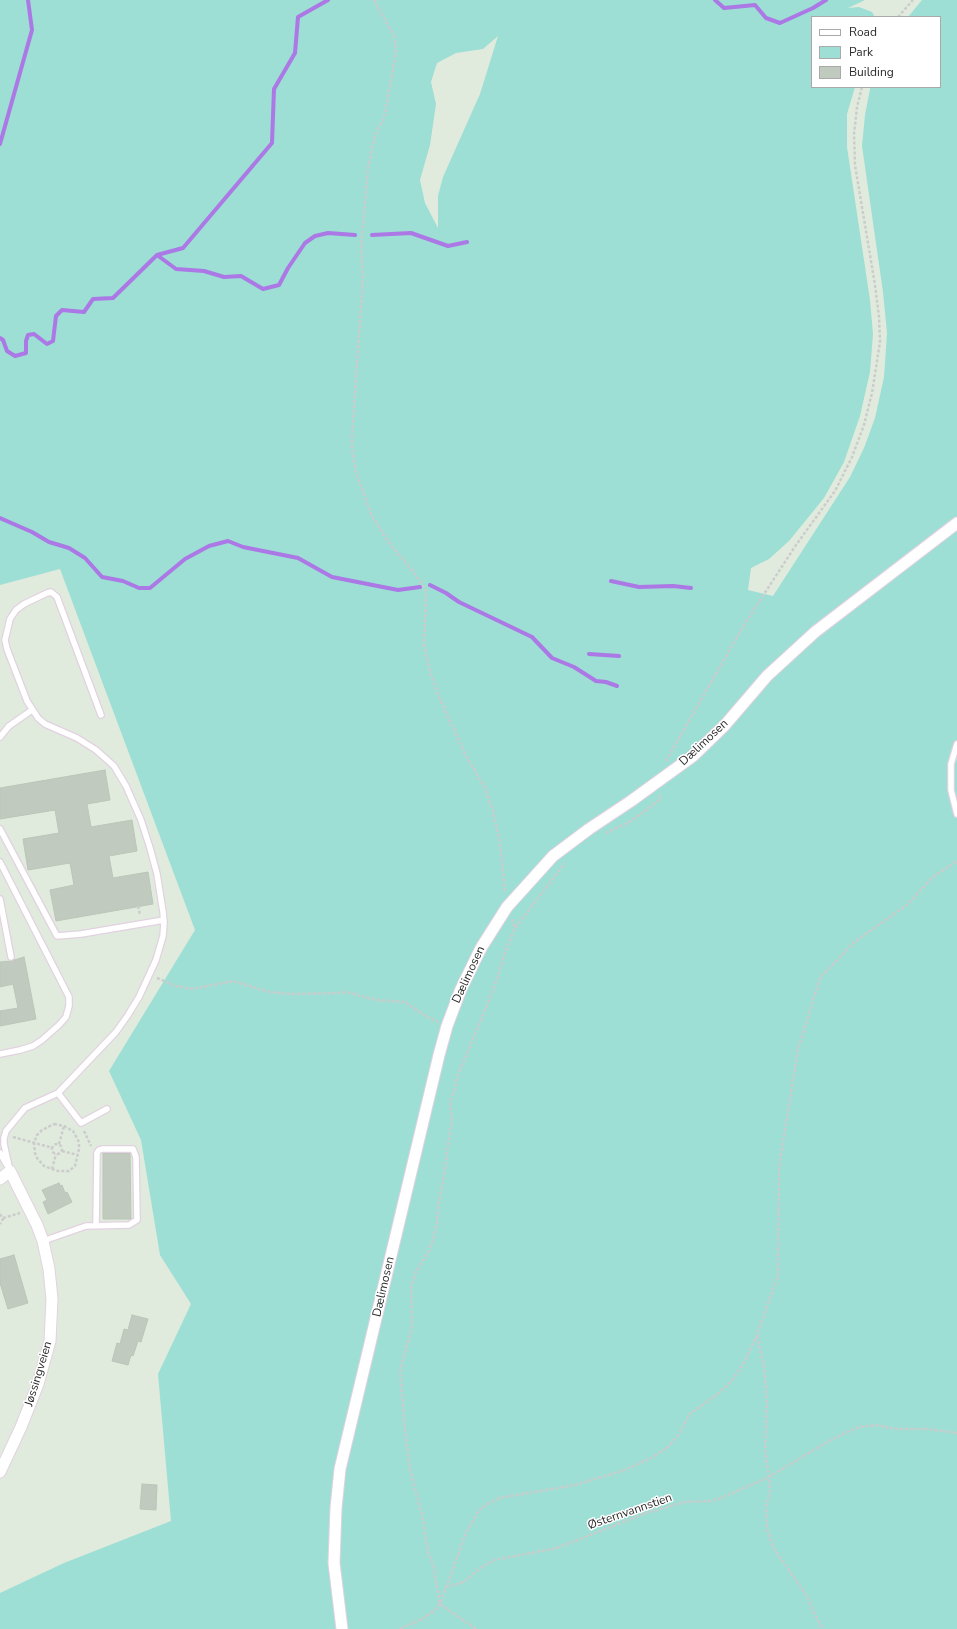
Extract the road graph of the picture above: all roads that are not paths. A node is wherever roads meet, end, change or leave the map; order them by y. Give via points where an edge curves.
1 (957, 523) edge
2 (32, 710) junction
3 (102, 715) dead end
4 (0, 737) edge
5 (957, 744) edge
6 (957, 814) edge
7 (0, 829) edge
8 (0, 862) edge
9 (0, 899) edge
10 (164, 920) junction
11 (11, 957) dead end
12 (0, 1054) edge
13 (58, 1093) junction
14 (107, 1109) dead end
15 (0, 1153) edge
16 (10, 1171) junction
17 (0, 1179) edge
18 (96, 1225) junction
19 (43, 1241) junction
20 (0, 1472) edge
21 (342, 1629) edge

1 - 21 street, Dælimosen via 815,632 767,676 725,725 693,756 553,856 507,907 480,948 461,989 439,1055 340,1469 334,1563
2 - 3 lane via 5,640 10,619 16,610 51,592 59,600
2 - 4 lane via 9,726
2 - 10 lane via 45,724 96,750 114,766 141,820 157,874
5 - 6 lane via 951,764 951,790
7 - 10 lane via 57,936
8 - 12 lane via 69,997 66,1017 42,1040 20,1050
9 - 11 lane
10 - 13 lane via 163,936 156,960 128,1015 116,1032
13 - 14 lane via 81,1123
13 - 16 lane via 25,1108 5,1134 4,1144
15 - 16 lane
16 - 17 street
16 - 19 street, Jøssingveien
18 - 18 lane via 96,1158 99,1150 133,1149 136,1157 137,1220 129,1225
18 - 19 lane via 81,1227
19 - 20 street, Jøssingveien via 51,1288 50,1341 30,1406

